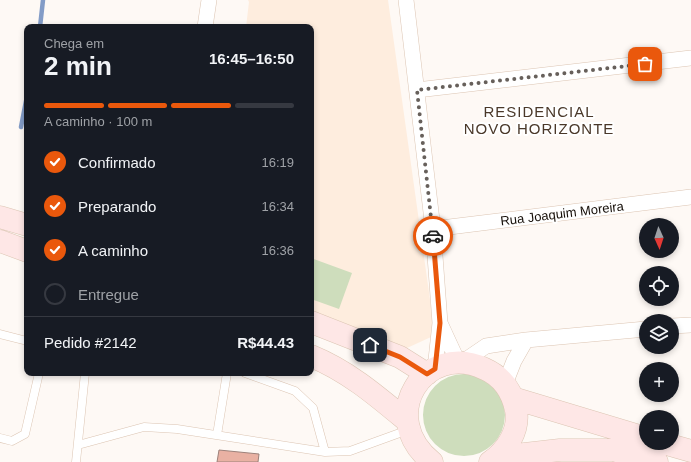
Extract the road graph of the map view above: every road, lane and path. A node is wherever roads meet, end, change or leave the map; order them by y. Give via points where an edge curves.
1 (208, 0) edge
2 (406, 0) edge
3 (205, 24) edge
4 (691, 58) edge
5 (417, 90) junction
6 (691, 197) edge
7 (0, 217) edge
8 (24, 224) edge
9 (433, 229) junction
10 (0, 241) edge
11 (24, 250) edge
12 (314, 323) edge
13 (440, 323) junction
14 (691, 324) edge
15 (679, 325) edge
16 (639, 330) edge
17 (0, 334) edge
18 (526, 340) junction
19 (24, 341) edge
20 (314, 357) edge
21 (461, 362) junction
22 (431, 371) junction
23 (38, 376) edge
24 (85, 376) edge
25 (227, 376) edge
26 (253, 376) edge
27 (509, 391) junction
28 (409, 430) junction
29 (217, 435) junction
30 (639, 436) edge
31 (0, 438) edge
32 (78, 444) junction
33 (679, 447) edge
34 (691, 451) edge
35 (326, 452) junction
36 (494, 459) edge
37 (76, 462) edge
38 (414, 462) edge
39 (432, 462) edge
40 (657, 462) edge

1 - 3 street
2 - 5 street
4 - 5 street
5 - 9 street
6 - 9 street, Rua Joaquim Moreira
7 - 8 main road
9 - 13 street
10 - 11 main road
12 - 22 main road
13 - 21 street
13 - 22 street
14 - 15 street
16 - 18 street
17 - 19 lane
18 - 21 street via 486,346
18 - 27 street via 514,360
20 - 28 main road via 364,386
21 - 22 main road via 443,365
21 - 27 main road via 496,374
22 - 28 main road via 415,387 408,403
23 - 31 lane via 25,434 12,441
24 - 32 lane
25 - 29 lane
26 - 35 lane via 295,391 313,408
27 - 30 main road
27 - 36 main road via 516,413 515,430 508,444
28 - 35 lane via 350,451
28 - 38 main road
28 - 39 main road via 421,453
29 - 32 lane via 144,427
29 - 35 lane
32 - 37 lane
33 - 34 main road
36 - 40 main road via 560,450 613,450

